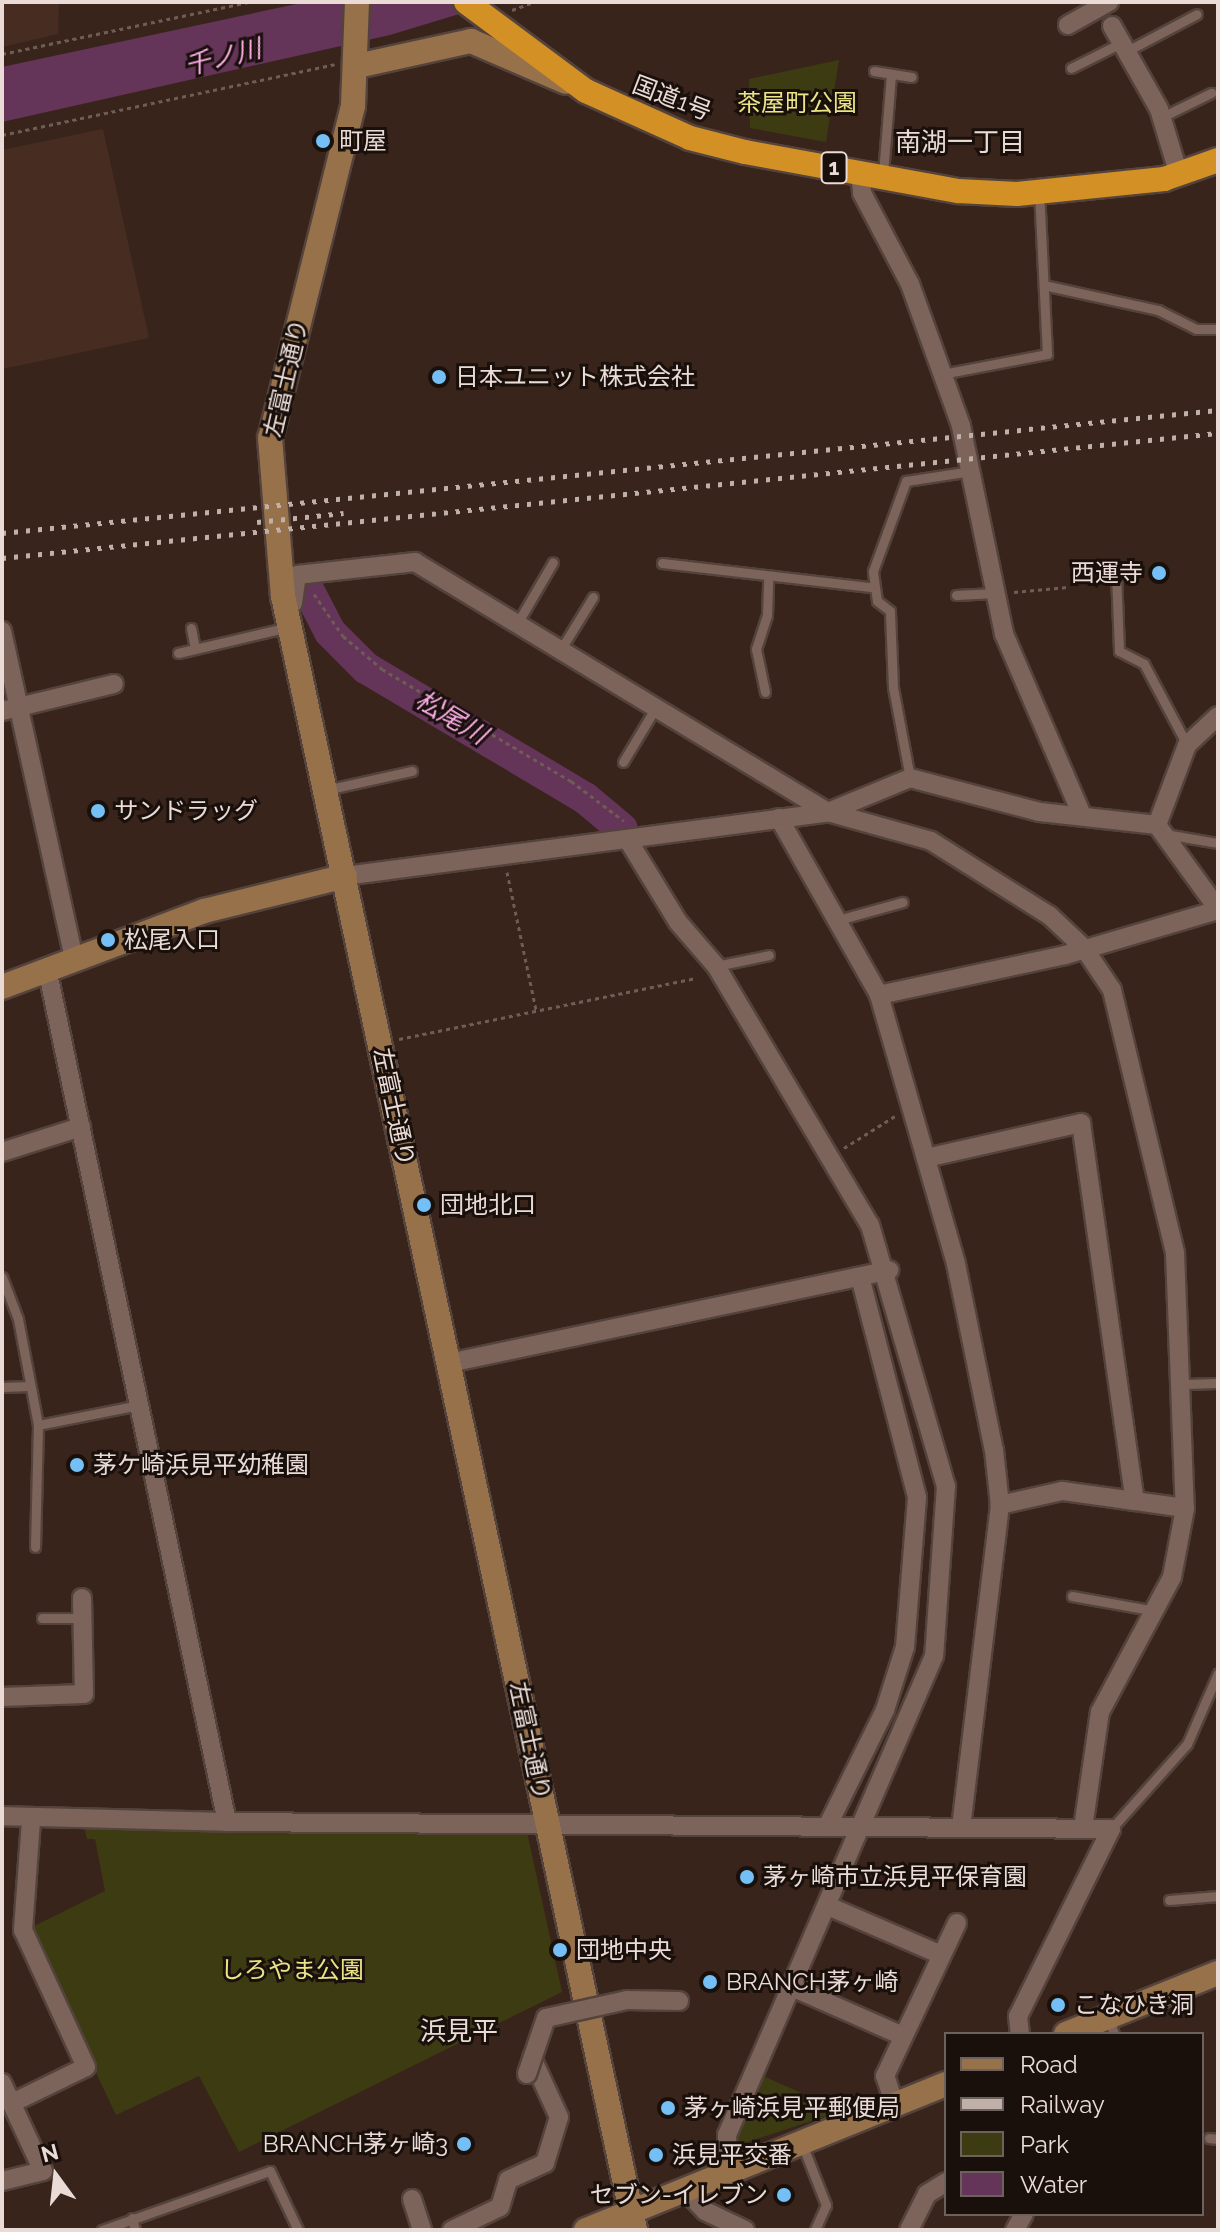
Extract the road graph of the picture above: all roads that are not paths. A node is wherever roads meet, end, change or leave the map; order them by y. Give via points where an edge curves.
1 (357, 2) edge
2 (1109, 2) edge
3 (474, 8) edge
4 (1197, 14) dead end
5 (1068, 25) dead end
6 (1112, 26) dead end
7 (1123, 48) junction
8 (351, 63) junction
9 (1071, 68) dead end
10 (874, 71) dead end
11 (891, 74) junction
12 (912, 77) dead end
13 (586, 91) junction
14 (1211, 93) dead end
15 (1162, 117) junction
16 (1218, 160) edge
17 (871, 175) junction
18 (1179, 175) junction
19 (1039, 193) junction
20 (1048, 286) junction
21 (1218, 329) edge
22 (939, 374) junction
23 (971, 471) junction
24 (553, 562) dead end
25 (662, 563) dead end
26 (1116, 572) dead end
27 (768, 580) junction
28 (871, 587) junction
29 (995, 593) junction
30 (956, 595) dead end
31 (593, 597) dead end
32 (288, 622) junction
33 (518, 622) junction
34 (191, 628) dead end
35 (2, 631) edge
36 (195, 649) junction
37 (561, 649) junction
38 (178, 653) dead end
39 (5, 658) edge
40 (114, 684) dead end
41 (765, 692) dead end
42 (656, 706) junction
43 (11, 709) edge
44 (1218, 716) edge
45 (1187, 745) junction
46 (623, 762) dead end
47 (412, 771) dead end
48 (910, 778) junction
49 (326, 790) junction
50 (828, 812) junction
51 (1081, 813) junction
52 (779, 818) junction
53 (1164, 830) junction
54 (633, 839) junction
55 (1218, 843) edge
56 (345, 876) junction
57 (903, 902) dead end
58 (1218, 910) edge
59 (838, 920) junction
60 (1084, 948) junction
61 (769, 955) dead end
62 (75, 962) junction
63 (716, 966) junction
64 (48, 973) junction
65 (2, 987) edge
66 (879, 995) junction
67 (81, 1127) junction
68 (2, 1152) edge
69 (926, 1158) junction
70 (889, 1270) junction
71 (2, 1277) edge
72 (860, 1277) junction
73 (449, 1363) junction
74 (1218, 1383) edge
75 (1184, 1384) junction
76 (30, 1386) junction
77 (2, 1387) edge
78 (139, 1405) junction
79 (38, 1425) junction
80 (1135, 1501) junction
81 (1000, 1505) junction
82 (1185, 1508) junction
83 (35, 1547) dead end
84 (1072, 1596) dead end
85 (82, 1598) dead end
86 (1155, 1611) junction
87 (42, 1618) dead end
88 (83, 1618) junction
89 (1218, 1673) edge
90 (2, 1697) edge
91 (2, 1816) edge
92 (31, 1820) junction
93 (227, 1822) junction
94 (547, 1822) junction
95 (828, 1825) junction
96 (864, 1825) junction
97 (961, 1826) junction
98 (1083, 1828) junction
99 (1111, 1829) junction
100 (1218, 1896) edge
101 (1169, 1900) dead end
102 (828, 1906) junction
103 (957, 1923) dead end
104 (941, 1955) junction
105 (1218, 1973) edge
106 (794, 1988) junction
107 (679, 2001) dead end
108 (1112, 2025) edge
109 (1020, 2032) edge
110 (1076, 2032) edge
111 (903, 2036) junction
112 (2, 2083) edge
113 (944, 2085) edge
114 (12, 2103) junction
115 (895, 2106) junction
116 (802, 2142) junction
117 (728, 2169) junction
118 (2, 2181) edge
119 (944, 2183) edge
120 (683, 2188) junction
121 (412, 2199) dead end
122 (132, 2218) junction
123 (633, 2221) edge
124 (480, 2224) edge
125 (102, 2230) edge
126 (135, 2230) edge
127 (298, 2230) edge
128 (422, 2230) edge
129 (452, 2230) edge
130 (586, 2230) edge
131 (745, 2230) edge
132 (815, 2230) edge
133 (909, 2230) edge

1 - 8 street, 左富士通り
2 - 5 street
3 - 13 highway, 国道1号 / 1
4 - 7 lane
6 - 7 street
7 - 9 lane
7 - 15 street
8 - 13 street via 471,41
8 - 32 street, 左富士通り via 270,438
10 - 11 lane
11 - 12 lane
11 - 17 lane
13 - 17 highway, 国道1号 / 1 via 690,138
14 - 15 lane
15 - 18 street
16 - 18 highway, 国道1号 / 1
17 - 19 highway, 国道1号 / 1
17 - 22 street via 862,193 910,284
18 - 19 highway, 国道1号 / 1
19 - 20 lane
20 - 21 lane via 1158,310 1196,329
20 - 22 lane via 1047,354
22 - 23 street
23 - 28 lane via 906,481
23 - 29 street
24 - 33 lane
25 - 27 lane
26 - 45 lane via 1119,651 1144,664
27 - 28 lane
27 - 41 lane via 767,615 756,649
28 - 48 lane via 890,611 893,687
29 - 30 lane
29 - 51 street via 1004,634
31 - 37 lane
32 - 33 street via 294,580 305,573 415,562
32 - 36 lane
32 - 49 street, 左富士通り
33 - 37 street
34 - 36 lane
35 - 39 street
36 - 38 lane
37 - 42 street
39 - 43 street
40 - 43 street
42 - 46 lane
42 - 50 street
43 - 62 street
44 - 45 street
45 - 53 street
47 - 49 lane
48 - 50 street
48 - 51 street via 1040,812
49 - 56 street, 左富士通り
50 - 52 street
50 - 60 street via 931,841 1050,916
51 - 53 street
52 - 54 street
52 - 59 street
53 - 55 lane
53 - 58 street
54 - 56 street
54 - 63 street via 678,922
56 - 62 street via 204,911
56 - 73 street, 左富士通り
57 - 59 lane
58 - 60 street
59 - 66 street
60 - 66 street
60 - 75 street via 1112,990 1175,1253
61 - 63 lane
62 - 64 street
63 - 70 street via 830,1156
64 - 65 street
64 - 67 street
66 - 69 street
67 - 68 street
67 - 78 street
69 - 80 street via 1081,1123
69 - 81 street via 971,1325
70 - 72 street
70 - 96 street via 946,1486 934,1656
71 - 76 lane
72 - 73 street
72 - 95 street via 917,1497 905,1647 885,1710
73 - 94 street, 左富士通り
74 - 75 lane
75 - 82 street
76 - 77 lane
76 - 79 lane
78 - 79 lane
78 - 93 street
79 - 83 lane
80 - 81 street via 1062,1491
80 - 82 street
81 - 97 street
82 - 86 street via 1172,1577
84 - 86 lane
85 - 88 street
86 - 98 street via 1100,1712
87 - 88 lane
88 - 90 street via 84,1694
89 - 99 lane via 1187,1744
91 - 92 street
92 - 93 street
92 - 114 street via 23,1930 86,2067
93 - 94 street
94 - 95 street
94 - 123 street, 左富士通り
95 - 96 street
96 - 97 street
96 - 102 street
97 - 98 street
98 - 99 street
99 - 109 street via 1018,2016
100 - 101 lane
102 - 104 street
102 - 106 street
103 - 104 street
104 - 111 street
105 - 108 street
106 - 111 street
106 - 117 street via 727,2135
107 - 124 street, bridge via 627,2000 546,2018 529,2066 559,2117 545,2163 508,2180 500,2207
108 - 110 street
111 - 115 street via 885,2076
112 - 114 street
113 - 115 street
114 - 118 street via 43,2171
115 - 116 street
116 - 117 street
116 - 132 lane via 826,2205
117 - 120 street
119 - 133 street via 927,2194
120 - 123 street
120 - 131 street via 705,2211
121 - 128 street
122 - 125 lane
122 - 126 lane
122 - 127 lane via 270,2171
123 - 130 street
124 - 129 street

